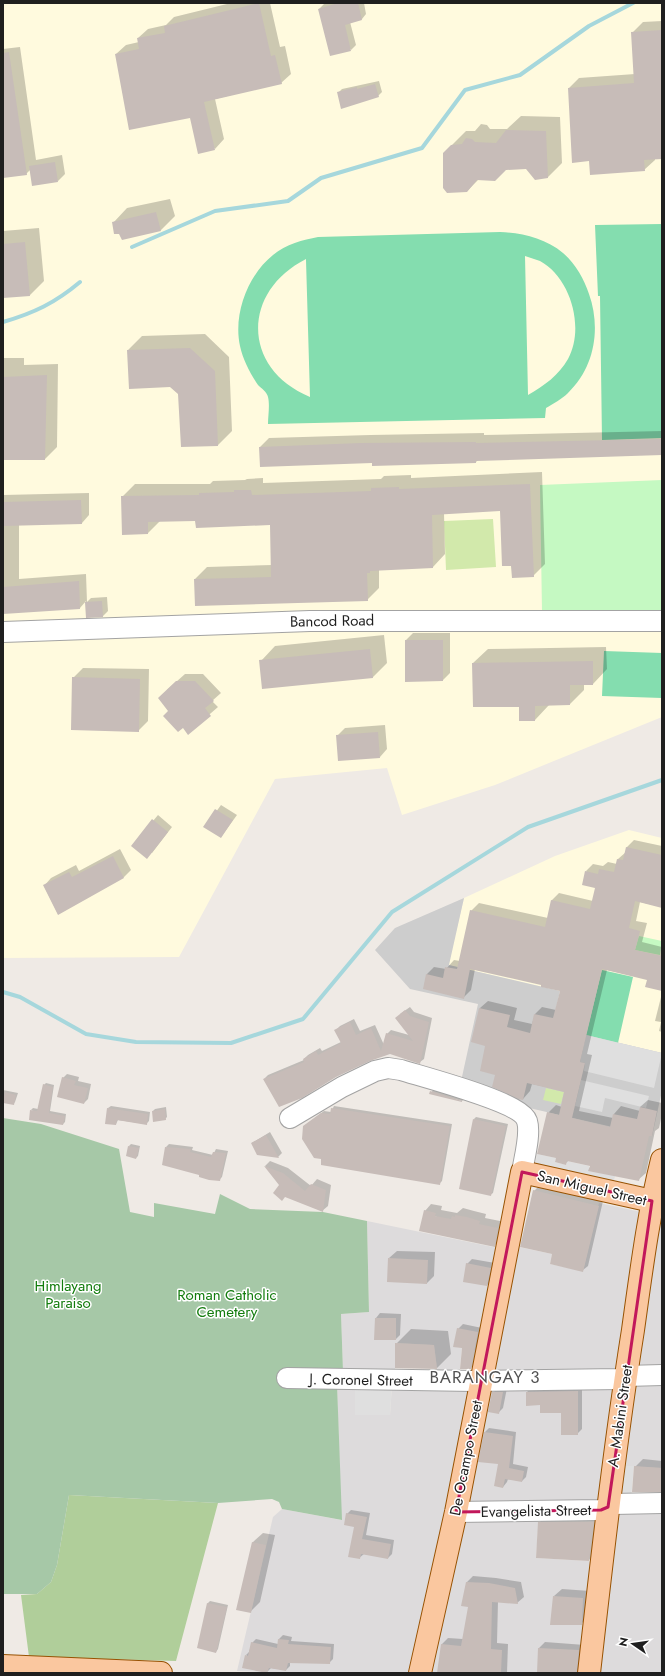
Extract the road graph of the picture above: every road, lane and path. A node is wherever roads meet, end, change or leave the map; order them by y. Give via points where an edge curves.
1 (662, 621) edge
2 (3, 632) edge
3 (290, 1118) dead end
4 (662, 1160) edge
5 (522, 1172) junction
6 (657, 1203) edge
7 (662, 1375) edge
8 (626, 1376) junction
9 (287, 1378) dead end
10 (481, 1381) junction
11 (662, 1503) edge
12 (608, 1507) junction
13 (456, 1512) junction
14 (3, 1666) edge
15 (161, 1673) edge
16 (420, 1673) edge
17 (589, 1673) edge

1 - 2 street, Bancod Road via 310,621
3 - 5 street via 375,1070 395,1069 464,1089 521,1112 527,1120 528,1128
4 - 6 main road, A. Mabini Street
5 - 6 main road, San Miguel Street
5 - 10 main road, De Ocampo Street
6 - 8 main road, A. Mabini Street
7 - 8 street, J. Coronel Street
8 - 10 street, J. Coronel Street via 620,1379
8 - 12 main road, A. Mabini Street
9 - 10 street, J. Coronel Street
10 - 13 main road, De Ocampo Street
11 - 12 street, Evangelista Street via 613,1504
12 - 13 street, Evangelista Street via 601,1510
12 - 17 main road, A. Mabini Street
13 - 16 main road, De Ocampo Street
14 - 15 main road

